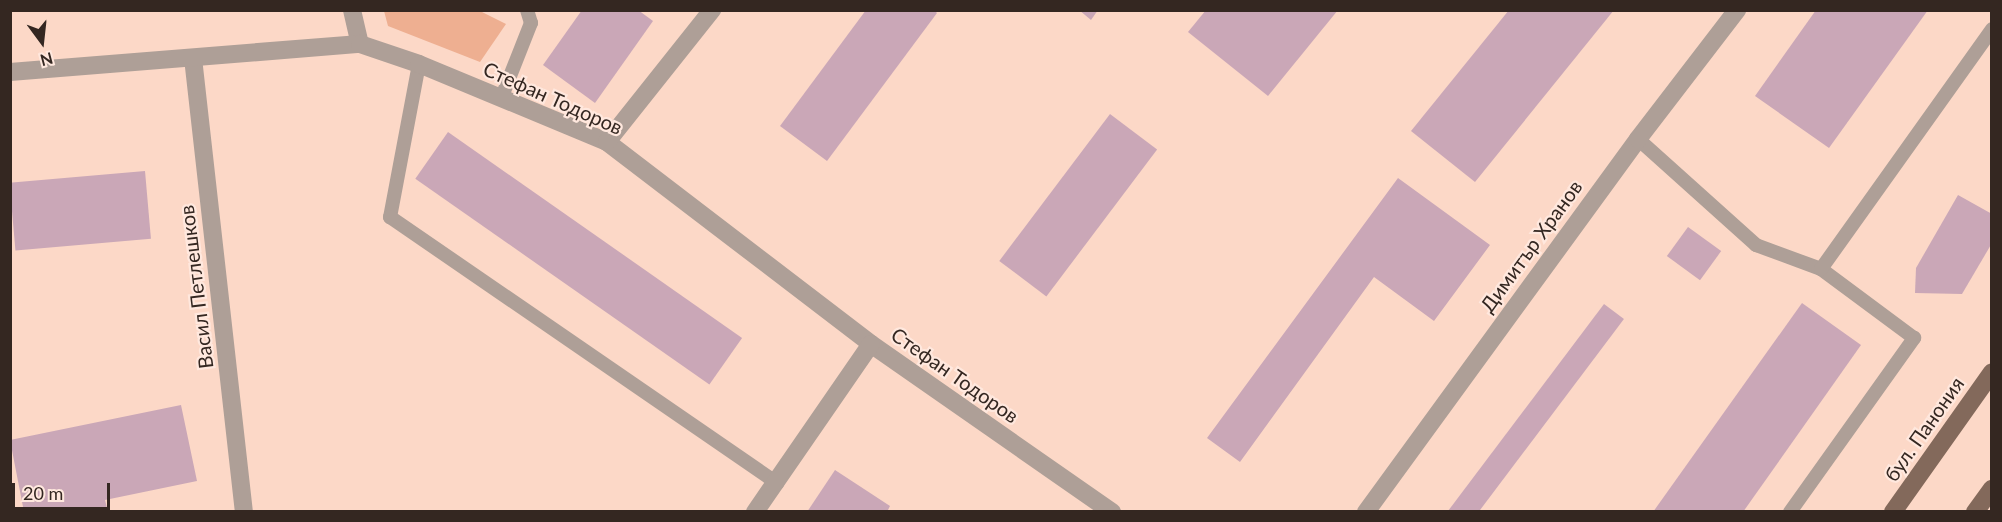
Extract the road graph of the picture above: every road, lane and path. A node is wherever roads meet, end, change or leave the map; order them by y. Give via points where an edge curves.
1 (352, 10) edge
2 (527, 10) edge
3 (712, 10) edge
4 (1737, 10) edge
5 (1992, 29) edge
6 (360, 44) junction
7 (193, 58) junction
8 (419, 64) junction
9 (10, 72) edge
10 (501, 99) junction
11 (1638, 139) junction
12 (607, 142) junction
13 (1821, 269) junction
14 (872, 344) junction
15 (1992, 372) edge
16 (777, 483) junction
17 (1992, 489) edge
18 (244, 512) edge
19 (755, 512) edge
20 (1112, 512) edge
21 (1366, 512) edge
22 (1790, 512) edge
23 (1893, 512) edge
24 (1975, 512) edge

1 - 6 street
2 - 10 lane via 531,23
3 - 12 street
4 - 11 street, Димитър Хранов
5 - 13 lane
6 - 7 street, Стефан Тодоров
6 - 8 street, Стефан Тодоров
7 - 9 street, Стефан Тодоров
7 - 18 street, Васил Петлешков
8 - 10 street, Стефан Тодоров
8 - 16 lane via 390,217
10 - 12 street, Стефан Тодоров
11 - 13 lane via 1756,245
11 - 21 street, Димитър Хранов
12 - 14 street, Стефан Тодоров
13 - 22 lane via 1914,338
14 - 16 street
14 - 20 street, Стефан Тодоров
15 - 23 main road, бул. Панония
16 - 19 street
17 - 24 main road

